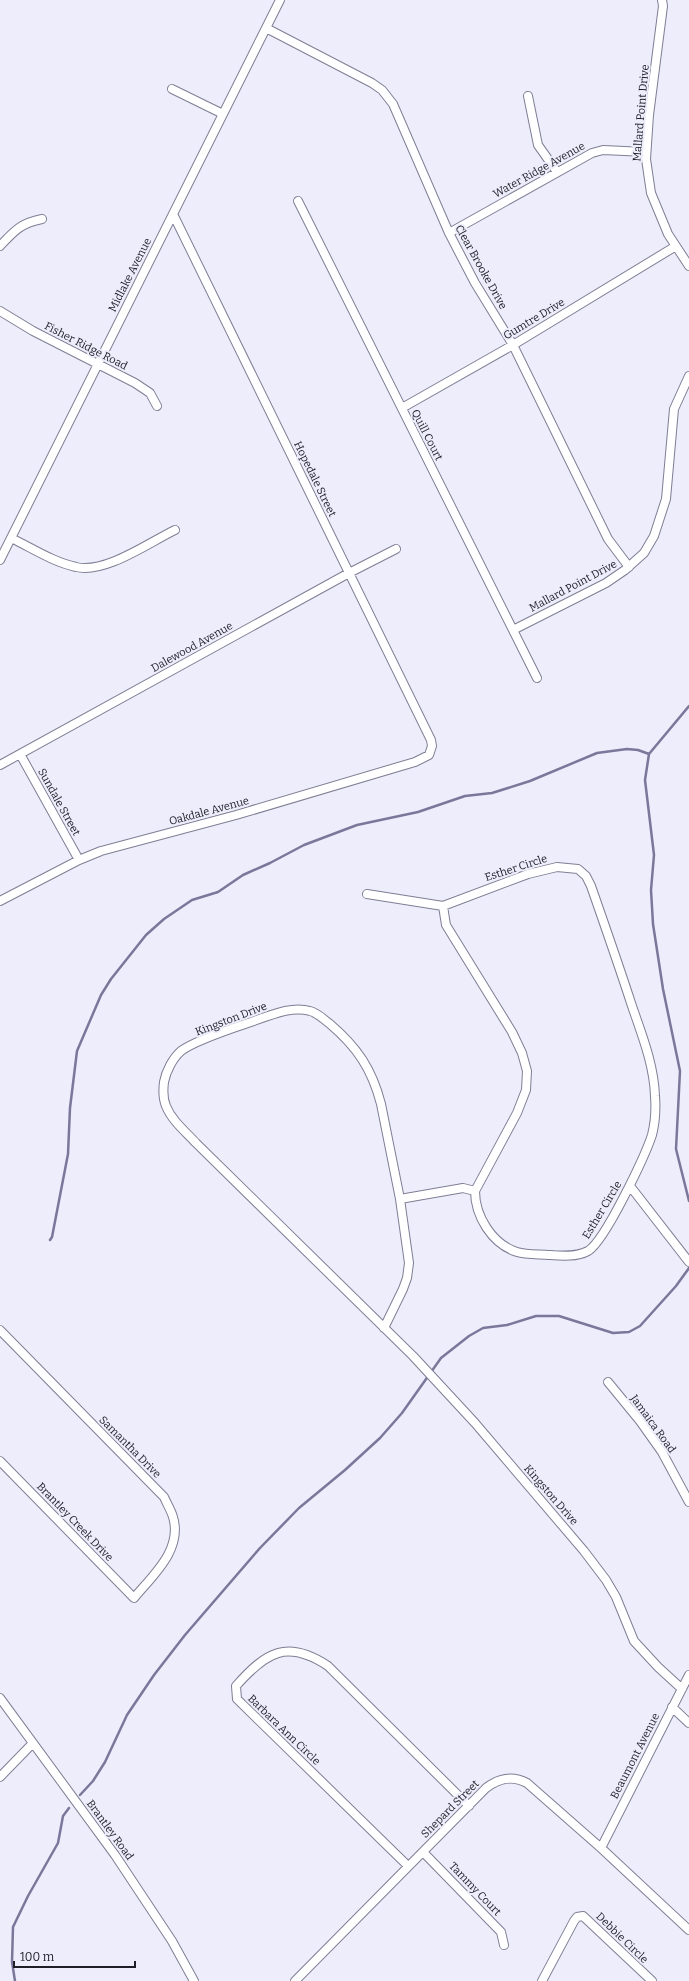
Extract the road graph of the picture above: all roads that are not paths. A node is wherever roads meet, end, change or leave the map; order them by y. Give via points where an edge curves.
1 (280, 0) edge
2 (662, 0) edge
3 (266, 28) junction
4 (172, 89) dead end
5 (528, 96) dead end
6 (223, 114) junction
7 (646, 152) junction
8 (558, 172) junction
9 (298, 201) dead end
10 (173, 214) junction
11 (42, 219) dead end
12 (449, 233) junction
13 (0, 246) edge
14 (676, 246) junction
15 (689, 266) edge
16 (0, 312) edge
17 (513, 345) junction
18 (98, 364) junction
19 (689, 376) edge
20 (157, 406) dead end
21 (402, 408) junction
22 (174, 530) dead end
23 (11, 538) junction
24 (396, 549) dead end
25 (0, 560) edge
26 (629, 567) junction
27 (349, 573) junction
28 (514, 630) junction
29 (537, 678) dead end
30 (20, 754) junction
31 (429, 755) joint
32 (0, 765) edge
33 (79, 860) junction
34 (366, 894) dead end
35 (0, 901) edge
36 (443, 906) junction
37 (630, 1186) junction
38 (475, 1191) junction
39 (400, 1199) junction
40 (689, 1262) edge
41 (384, 1328) junction
42 (0, 1330) edge
43 (608, 1382) dead end
44 (0, 1461) edge
45 (689, 1502) edge
46 (134, 1598) joint
47 (689, 1675) edge
48 (682, 1689) junction
49 (0, 1698) edge
50 (672, 1707) junction
51 (689, 1724) edge
52 (33, 1744) junction
53 (0, 1776) edge
54 (469, 1806) junction
55 (600, 1848) junction
56 (423, 1852) junction
57 (408, 1866) junction
58 (689, 1930) edge
59 (504, 1945) dead end
60 (194, 1981) edge
61 (294, 1981) edge
62 (542, 1981) edge
63 (652, 1981) edge

1 - 3 street, Midlake Avenue
2 - 7 street, Mallard Point Drive
3 - 6 street, Midlake Avenue
3 - 12 street, Clear Brooke Drive via 382,90 393,104
4 - 6 street
5 - 8 street via 538,145
6 - 10 street, Midlake Avenue
7 - 8 street, Water Ridge Avenue via 592,152
7 - 14 street, Mallard Point Drive via 651,193 668,234
8 - 12 street, Water Ridge Avenue
9 - 21 street, Quill Court
10 - 18 street, Midlake Avenue
10 - 27 street, Hopedale Street
11 - 13 street via 19,227
12 - 17 street, Clear Brooke Drive
14 - 15 street, Mallard Point Drive
14 - 17 street, Gumtre Drive
16 - 18 street, Fisher Ridge Road
17 - 21 street, Gumtre Drive
17 - 26 street, Clear Brooke Drive via 608,539
18 - 20 street, Fisher Ridge Road via 144,388
18 - 23 street, Midlake Avenue
19 - 26 street, Mallard Point Drive via 674,409 666,499 654,536 644,553
21 - 28 street, Quill Court
22 - 23 street via 109,564 94,568 75,567
23 - 25 street, Midlake Avenue
24 - 27 street, Dalewood Avenue
26 - 28 street, Mallard Point Drive via 606,583
27 - 30 street, Dalewood Avenue
27 - 31 street, Hopedale Street via 431,740
28 - 29 street, Quill Court
30 - 32 street, Dalewood Avenue
30 - 33 street, Sundale Street
31 - 33 street, Oakdale Avenue via 415,762 236,815 101,851
33 - 35 street, Oakdale Avenue
34 - 36 street, Esther Circle
36 - 37 street, Esther Circle via 528,874 557,867 578,869 586,876 643,1037 655,1086 652,1134
36 - 38 street via 446,925 512,1032 527,1071 526,1090 517,1113
37 - 38 street, Esther Circle via 596,1245 583,1253 563,1256 518,1252 501,1243 478,1214
37 - 40 street
38 - 39 street via 463,1188
39 - 41 street, Kingston Drive via 408,1257 407,1278
39 - 41 street, Kingston Drive via 381,1104 369,1070 350,1044 317,1014 294,1009 237,1026 187,1048 171,1064 163,1089 166,1107 174,1119
41 - 48 street, Kingston Drive via 475,1423 584,1550 616,1597 634,1641
42 - 46 street, Samantha Drive via 164,1497 174,1518 174,1538 170,1555
43 - 45 street, Jamaica Road via 662,1452
44 - 46 street, Brantley Creek Drive
47 - 48 street, Beaumont Avenue
48 - 50 street, Beaumont Avenue
49 - 52 street, Brantley Road
50 - 51 street
50 - 55 street, Beaumont Avenue
52 - 53 street
52 - 60 street, Brantley Road via 115,1855 172,1941
54 - 55 street, Shepard Street via 495,1781 519,1779 547,1800
54 - 56 street, Shepard Street
54 - 57 street, Barbara Ann Circle via 328,1666 314,1657 294,1651 271,1654 252,1668 236,1686 237,1700
55 - 58 street, Shepard Street
56 - 57 street, Shepard Street
56 - 59 street, Tammy Court via 501,1932
57 - 61 street, Shepard Street
62 - 63 street, Debbie Circle via 574,1921 577,1917 583,1916

